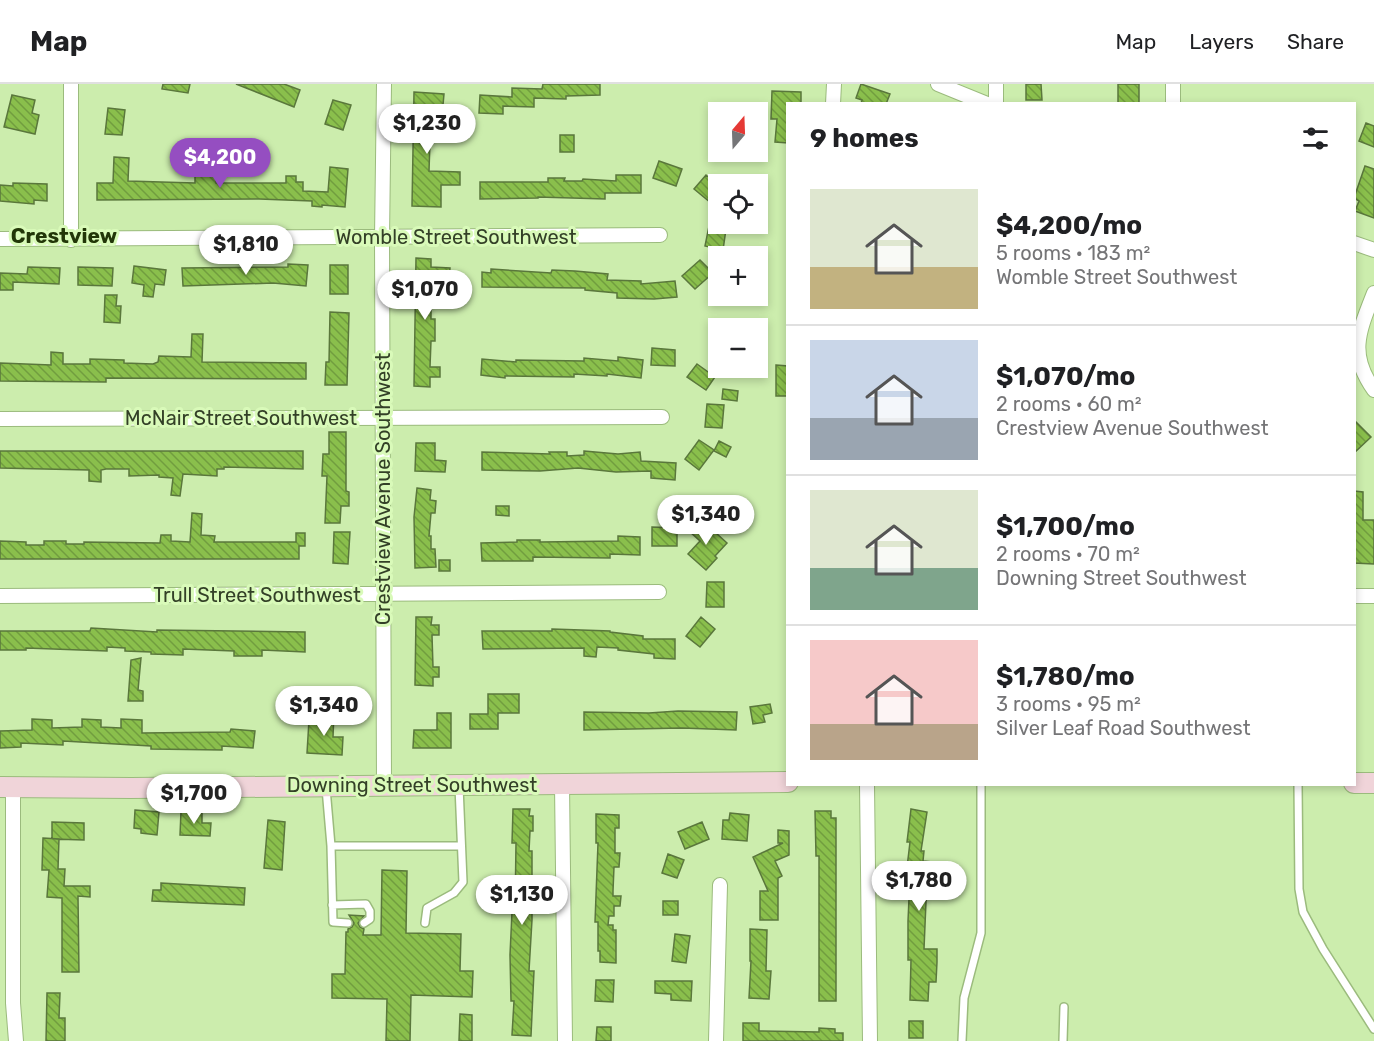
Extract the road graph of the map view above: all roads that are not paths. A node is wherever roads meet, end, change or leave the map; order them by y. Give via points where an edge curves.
1 (71, 84) edge
2 (384, 84) edge
3 (834, 84) edge
4 (939, 84) edge
5 (996, 84) edge
6 (1173, 84) edge
7 (833, 102) edge
8 (982, 102) edge
9 (996, 102) edge
10 (1173, 102) edge
11 (660, 235) dead end
12 (382, 237) junction
13 (0, 239) edge
14 (71, 240) junction
15 (1356, 244) edge
16 (1374, 250) edge
17 (1374, 293) edge
18 (1374, 390) edge
19 (383, 417) junction
20 (662, 417) dead end
21 (0, 419) edge
22 (659, 592) dead end
23 (384, 594) junction
24 (0, 596) edge
25 (1356, 596) edge
26 (1374, 596) edge
27 (786, 782) edge
28 (1356, 783) edge
29 (1374, 783) edge
30 (562, 784) junction
31 (384, 785) junction
32 (459, 785) junction
33 (326, 786) junction
34 (867, 786) edge
35 (981, 786) edge
36 (1298, 786) edge
37 (7, 787) edge
38 (331, 846) junction
39 (461, 846) junction
40 (720, 885) dead end
41 (332, 905) junction
42 (348, 923) dead end
43 (364, 923) dead end
44 (425, 923) dead end
45 (1064, 1007) dead end
46 (1374, 1029) edge
47 (16, 1041) edge
48 (565, 1041) edge
49 (716, 1041) edge
50 (870, 1041) edge
51 (962, 1041) edge
52 (1063, 1041) edge

1 - 14 street
2 - 12 street, Crestview Avenue Southwest
3 - 7 street
4 - 8 street
5 - 9 street
6 - 10 street
11 - 12 street, Womble Street Southwest
12 - 14 street, Womble Street Southwest
12 - 19 street, Crestview Avenue Southwest
13 - 14 street, Womble Street Southwest
15 - 16 street
17 - 18 street via 1357,345 1361,369
19 - 20 street, McNair Street Southwest
19 - 21 street, McNair Street Southwest
19 - 23 street, Crestview Avenue Southwest
22 - 23 street, Trull Street Southwest
23 - 24 street, Trull Street Southwest
23 - 31 street, Crestview Avenue Southwest
25 - 26 street
27 - 30 street, Downing Street Southwest
28 - 29 street
30 - 32 street, Downing Street Southwest
30 - 48 street
31 - 32 street, Downing Street Southwest
31 - 33 street, Downing Street Southwest
32 - 39 lane
33 - 37 street, Downing Street Southwest
33 - 38 lane
34 - 50 street
35 - 51 lane via 981,933 964,998
36 - 46 lane via 1299,889 1303,912
37 - 47 street
38 - 39 lane
38 - 41 lane
39 - 44 lane via 463,882 454,893 426,908
40 - 49 street
41 - 42 lane via 333,922
41 - 43 lane via 366,904 370,911
45 - 52 lane

